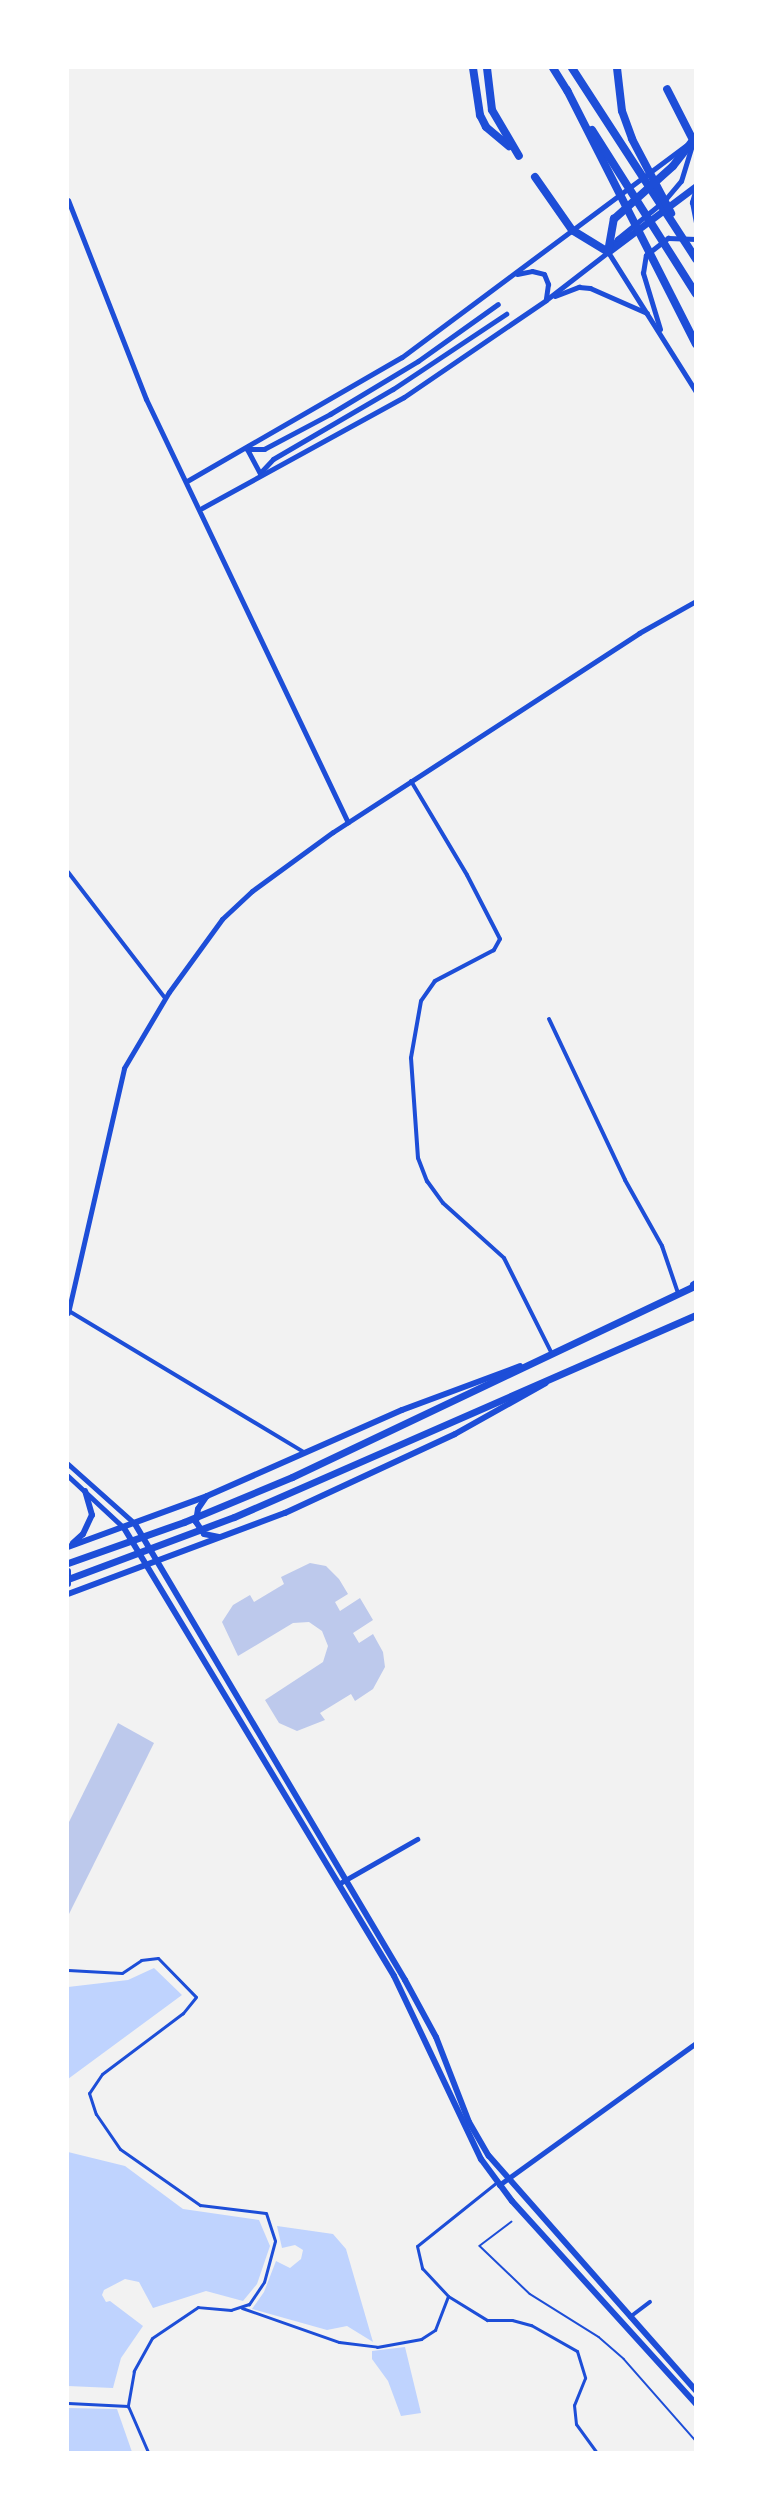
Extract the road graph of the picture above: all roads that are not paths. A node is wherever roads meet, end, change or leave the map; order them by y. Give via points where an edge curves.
1 (473, 68) edge
2 (487, 68) edge
3 (553, 68) edge
4 (572, 68) edge
5 (617, 68) edge
6 (668, 89) dead end
7 (567, 90) junction
8 (694, 140) edge
9 (513, 148) junction
10 (519, 156) dead end
11 (535, 177) dead end
12 (696, 187) edge
13 (68, 200) edge
14 (696, 223) edge
15 (572, 230) junction
16 (678, 231) junction
17 (696, 239) edge
18 (608, 252) junction
19 (696, 259) edge
20 (516, 274) junction
21 (696, 294) edge
22 (546, 300) junction
23 (498, 304) dead end
24 (648, 313) junction
25 (506, 314) dead end
26 (664, 340) junction
27 (696, 344) edge
28 (696, 392) edge
29 (247, 449) junction
30 (260, 473) junction
31 (187, 481) junction
32 (202, 508) junction
33 (696, 601) edge
34 (411, 780) junction
35 (348, 822) junction
36 (68, 872) edge
37 (165, 998) junction
38 (549, 1019) dead end
39 (695, 1285) edge
40 (678, 1293) junction
41 (68, 1312) edge
42 (696, 1315) edge
43 (551, 1352) junction
44 (520, 1366) junction
45 (565, 1373) junction
46 (307, 1454) junction
47 (68, 1464) edge
48 (68, 1476) edge
49 (85, 1491) junction
50 (207, 1496) junction
51 (135, 1524) junction
52 (124, 1528) junction
53 (223, 1538) junction
54 (68, 1547) edge
55 (159, 1562) junction
56 (68, 1563) edge
57 (147, 1567) junction
58 (68, 1571) edge
59 (68, 1579) edge
60 (68, 1584) edge
61 (68, 1594) edge
62 (417, 1839) dead end
63 (346, 1879) junction
64 (339, 1883) junction
65 (68, 1970) edge
66 (696, 2043) edge
67 (506, 2180) junction
68 (498, 2183) junction
69 (448, 2296) junction
70 (650, 2302) dead end
71 (242, 2308) junction
72 (629, 2318) junction
73 (696, 2391) edge
74 (68, 2403) edge
75 (696, 2404) edge
76 (128, 2406) junction
77 (148, 2452) edge
78 (596, 2452) edge

1 - 9 highway via 476,102 486,127
2 - 9 highway via 492,110
3 - 7 highway
4 - 16 highway
5 - 16 highway via 622,111 632,139 667,202
6 - 8 highway
7 - 21 highway
7 - 27 highway
8 - 15 street
8 - 18 street via 681,181 617,239
8 - 18 highway via 673,166 614,219
9 - 10 highway
11 - 15 highway
12 - 14 street via 692,202
12 - 18 main road
13 - 31 street via 146,399
15 - 18 highway
15 - 20 street
16 - 19 highway
17 - 26 street via 668,238 646,255 643,273
18 - 22 street
18 - 24 street
20 - 22 street via 544,274 549,284
20 - 29 street via 402,357
22 - 24 street via 579,287 590,288
22 - 30 street via 404,397
23 - 29 street via 418,361 330,414 264,449
24 - 26 street
25 - 30 street via 393,389 273,459
26 - 28 street
29 - 30 street
29 - 31 street
30 - 32 street
31 - 32 street
32 - 35 street
33 - 34 street
34 - 35 street
34 - 43 street via 500,939 494,950 435,981 421,1001 411,1058 418,1158 427,1181 443,1203 504,1258
35 - 37 street via 236,904
36 - 37 street
37 - 41 street via 131,1052 116,1092
38 - 40 street via 625,1180 662,1246
39 - 40 main road
40 - 43 main road
41 - 46 street
42 - 45 main road
43 - 44 main road
44 - 46 main road via 429,1399
44 - 56 main road via 448,1405 292,1478
45 - 53 main road via 439,1442
45 - 59 main road via 298,1490
46 - 50 main road
47 - 51 street
48 - 49 street
49 - 52 street
49 - 54 main road via 91,1519
50 - 51 main road
50 - 53 main road via 198,1509 196,1522 204,1534
51 - 52 main road
51 - 55 main road
52 - 54 main road
52 - 57 main road
53 - 55 main road
55 - 57 main road
55 - 63 main road
57 - 61 main road
57 - 64 main road
58 - 60 main road
62 - 63 street
63 - 64 street
63 - 67 main road via 429,2023 474,2130
64 - 68 main road via 414,2012 464,2129
65 - 71 street via 122,1973 141,1960 158,1958 196,1997 183,2013 102,2074 89,2093 96,2114 120,2149 200,2205 266,2213 275,2241 264,2282
66 - 67 street
67 - 68 street
67 - 72 main road
68 - 69 street via 417,2246 422,2268
68 - 75 main road
69 - 71 street via 435,2330 421,2339 377,2347 339,2342
69 - 78 street via 488,2320 531,2325 577,2351 585,2378 574,2405 576,2424
70 - 72 street
71 - 76 street via 198,2307 152,2338 134,2371
72 - 73 main road
74 - 76 street
76 - 77 street

